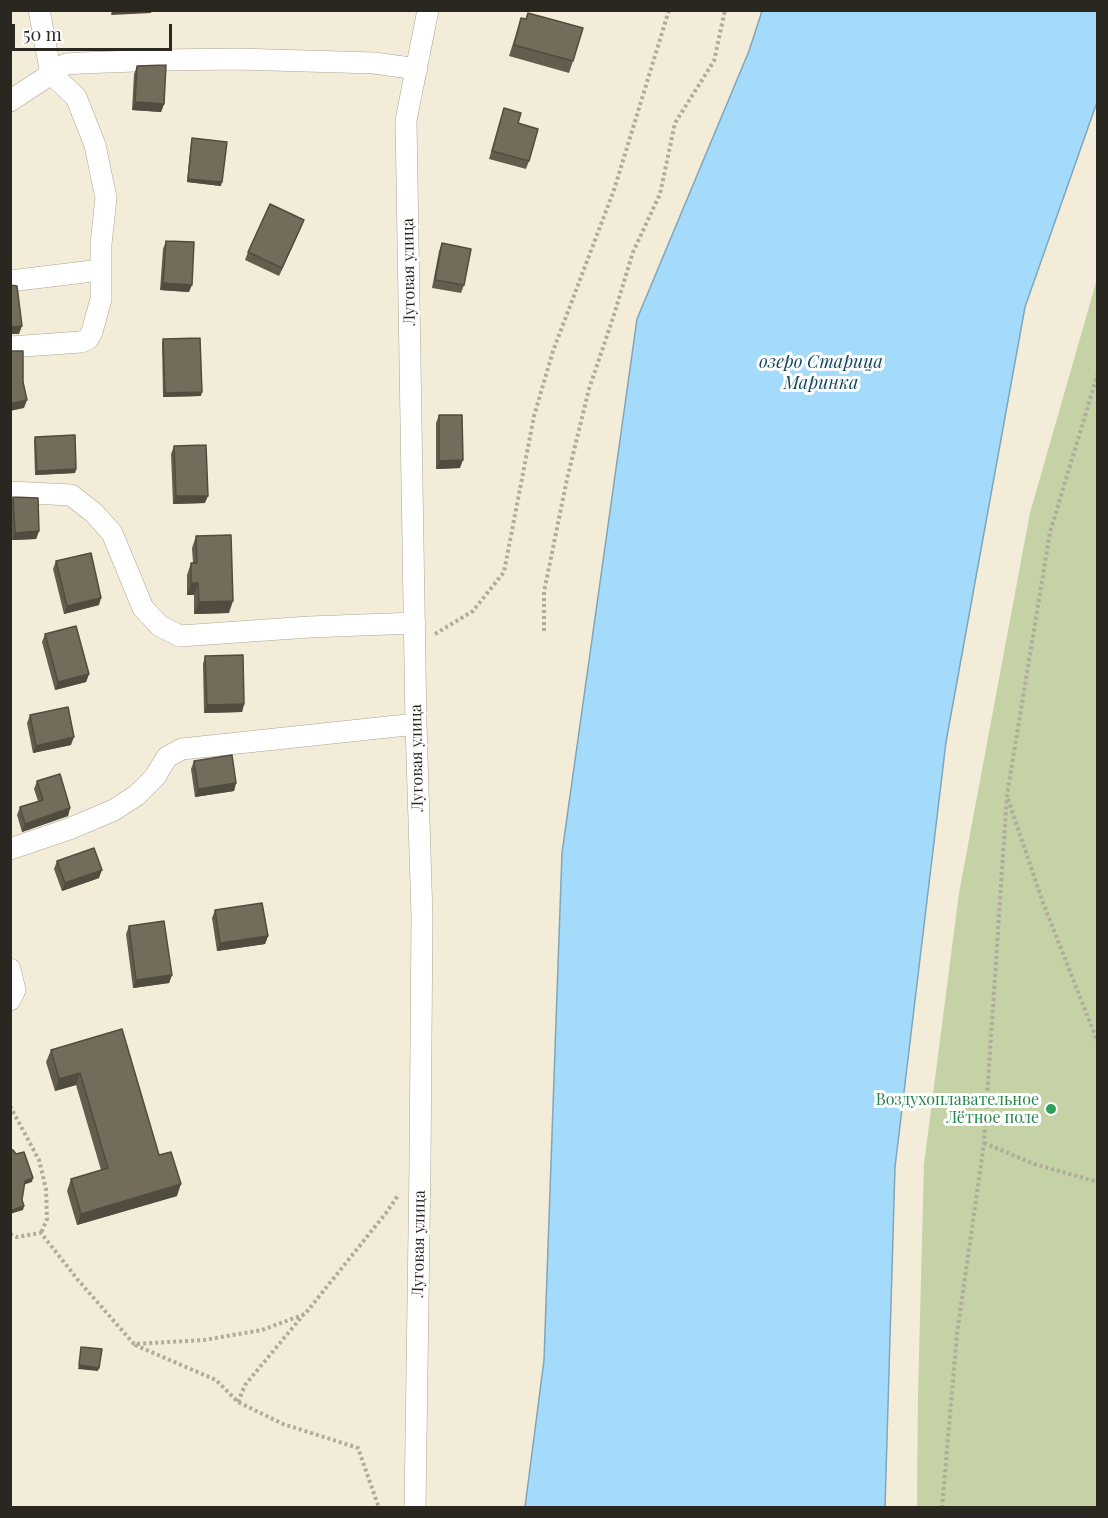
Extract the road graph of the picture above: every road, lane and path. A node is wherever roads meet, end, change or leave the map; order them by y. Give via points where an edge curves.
1 (39, 10) edge
2 (428, 10) edge
3 (669, 10) edge
4 (725, 10) edge
5 (417, 69) junction
6 (51, 74) junction
7 (10, 101) edge
8 (101, 270) junction
9 (10, 281) edge
10 (10, 347) edge
11 (1098, 374) edge
12 (10, 492) edge
13 (544, 631) dead end
14 (415, 633) junction
15 (416, 724) junction
16 (1007, 795) junction
17 (10, 849) edge
18 (10, 969) edge
19 (10, 1000) edge
20 (1098, 1043) edge
21 (10, 1106) edge
22 (984, 1143) junction
23 (1098, 1182) edge
24 (400, 1193) dead end
25 (41, 1233) junction
26 (10, 1234) edge
27 (304, 1314) junction
28 (134, 1344) junction
29 (238, 1402) junction
30 (379, 1508) edge
31 (415, 1508) edge
32 (942, 1508) edge

1 - 6 street
2 - 5 street, Луговая улица
3 - 14 path via 614,190 553,351 534,416 504,572 473,611 441,632
4 - 13 path via 714,61 675,123 660,194 633,252 589,389 544,592
5 - 6 street via 374,63 162,60 66,64
5 - 14 street, Луговая улица via 406,120
6 - 7 street
6 - 8 street via 76,97 95,145 106,198
8 - 9 street
8 - 10 street via 101,298 88,339
11 - 16 path via 1050,532
12 - 14 street via 72,495 94,513 112,533 143,608 160,626 180,636 309,627
14 - 15 street, Луговая улица
15 - 17 street via 182,749 167,757 155,777 114,810
15 - 31 street, Луговая улица via 422,917
16 - 20 path via 1042,900
16 - 22 path
18 - 19 street via 15,990
21 - 25 path via 39,1160 46,1189 47,1219
22 - 23 path via 1034,1164
22 - 32 path via 957,1334
24 - 27 path
25 - 26 path via 17,1237
25 - 28 path
27 - 28 path via 262,1330 204,1340
27 - 29 path via 245,1385
28 - 29 path via 216,1380
29 - 30 path via 283,1424 358,1448

